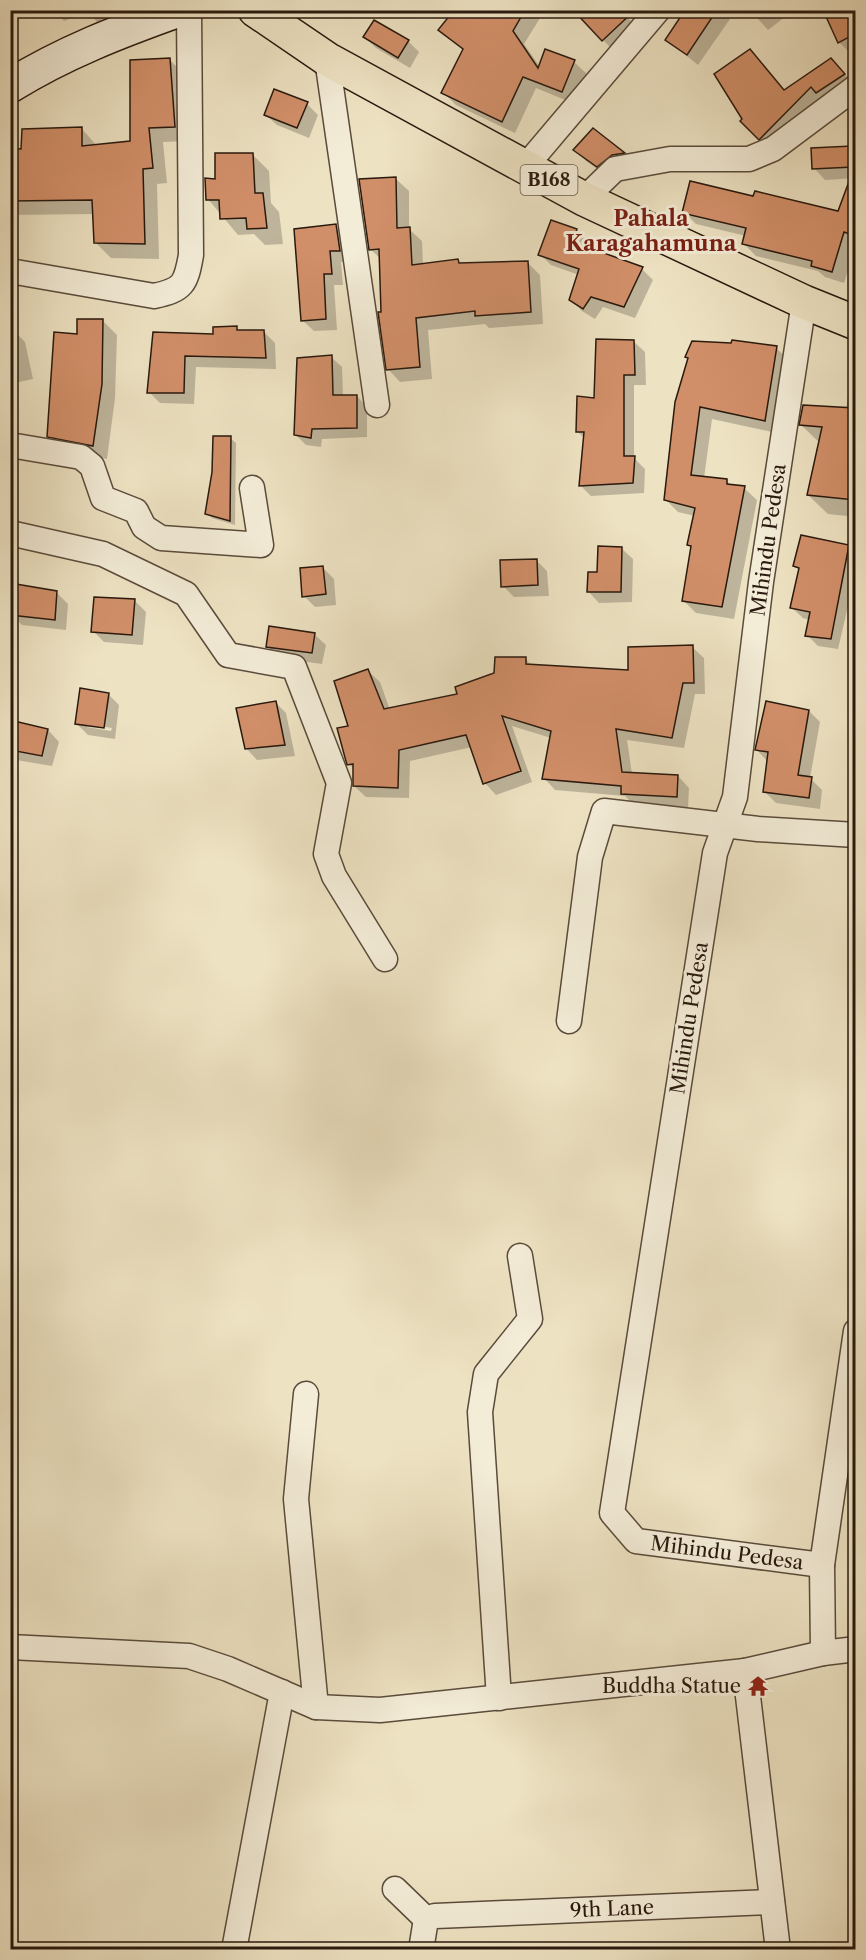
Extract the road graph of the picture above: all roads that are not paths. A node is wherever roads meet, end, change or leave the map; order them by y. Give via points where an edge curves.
1 (179, 10) edge
2 (189, 10) edge
3 (255, 10) edge
4 (658, 10) edge
5 (327, 58) junction
6 (10, 87) edge
7 (855, 87) edge
8 (525, 167) junction
9 (584, 199) junction
10 (10, 271) edge
11 (804, 302) junction
12 (855, 323) edge
13 (377, 405) dead end
14 (10, 445) edge
15 (252, 488) dead end
16 (10, 533) edge
17 (725, 826) junction
18 (855, 835) edge
19 (385, 959) dead end
20 (569, 1021) dead end
21 (520, 1256) dead end
22 (855, 1331) edge
23 (306, 1394) dead end
24 (822, 1565) junction
25 (10, 1647) edge
26 (855, 1649) edge
27 (823, 1653) junction
28 (745, 1671) junction
29 (282, 1692) junction
30 (499, 1698) junction
31 (316, 1707) junction
32 (395, 1889) dead end
33 (772, 1902) junction
34 (426, 1919) junction
35 (234, 1950) edge
36 (421, 1950) edge
37 (778, 1950) edge

1 - 6 street via 78,49
2 - 10 street via 191,255 187,277 175,292 154,296
3 - 5 main road, B168
4 - 8 street
5 - 8 main road, B168
5 - 13 street
7 - 9 street via 772,149 749,159 670,159 615,169
8 - 9 main road, B168
9 - 11 main road, B168
11 - 12 main road, B168
11 - 17 street, Mihindu Pedesa via 761,582 735,797
14 - 15 street via 81,457 92,466 103,498 136,511 144,527 161,538 261,545
16 - 19 street via 103,554 186,594 228,655 294,667 339,783 326,854 334,876
17 - 18 street
17 - 20 street via 604,811 590,857
17 - 24 street, Mihindu Pedesa via 713,865 612,1513 636,1541
21 - 30 street via 530,1319 486,1374 480,1412
22 - 24 street
23 - 31 street via 296,1499
24 - 27 street
25 - 29 street via 189,1656
26 - 27 street
27 - 28 street
28 - 30 street
28 - 33 street
29 - 31 street
29 - 35 street
30 - 31 street via 380,1710
32 - 34 street
33 - 34 street, 9th Lane
33 - 37 street
34 - 36 street

